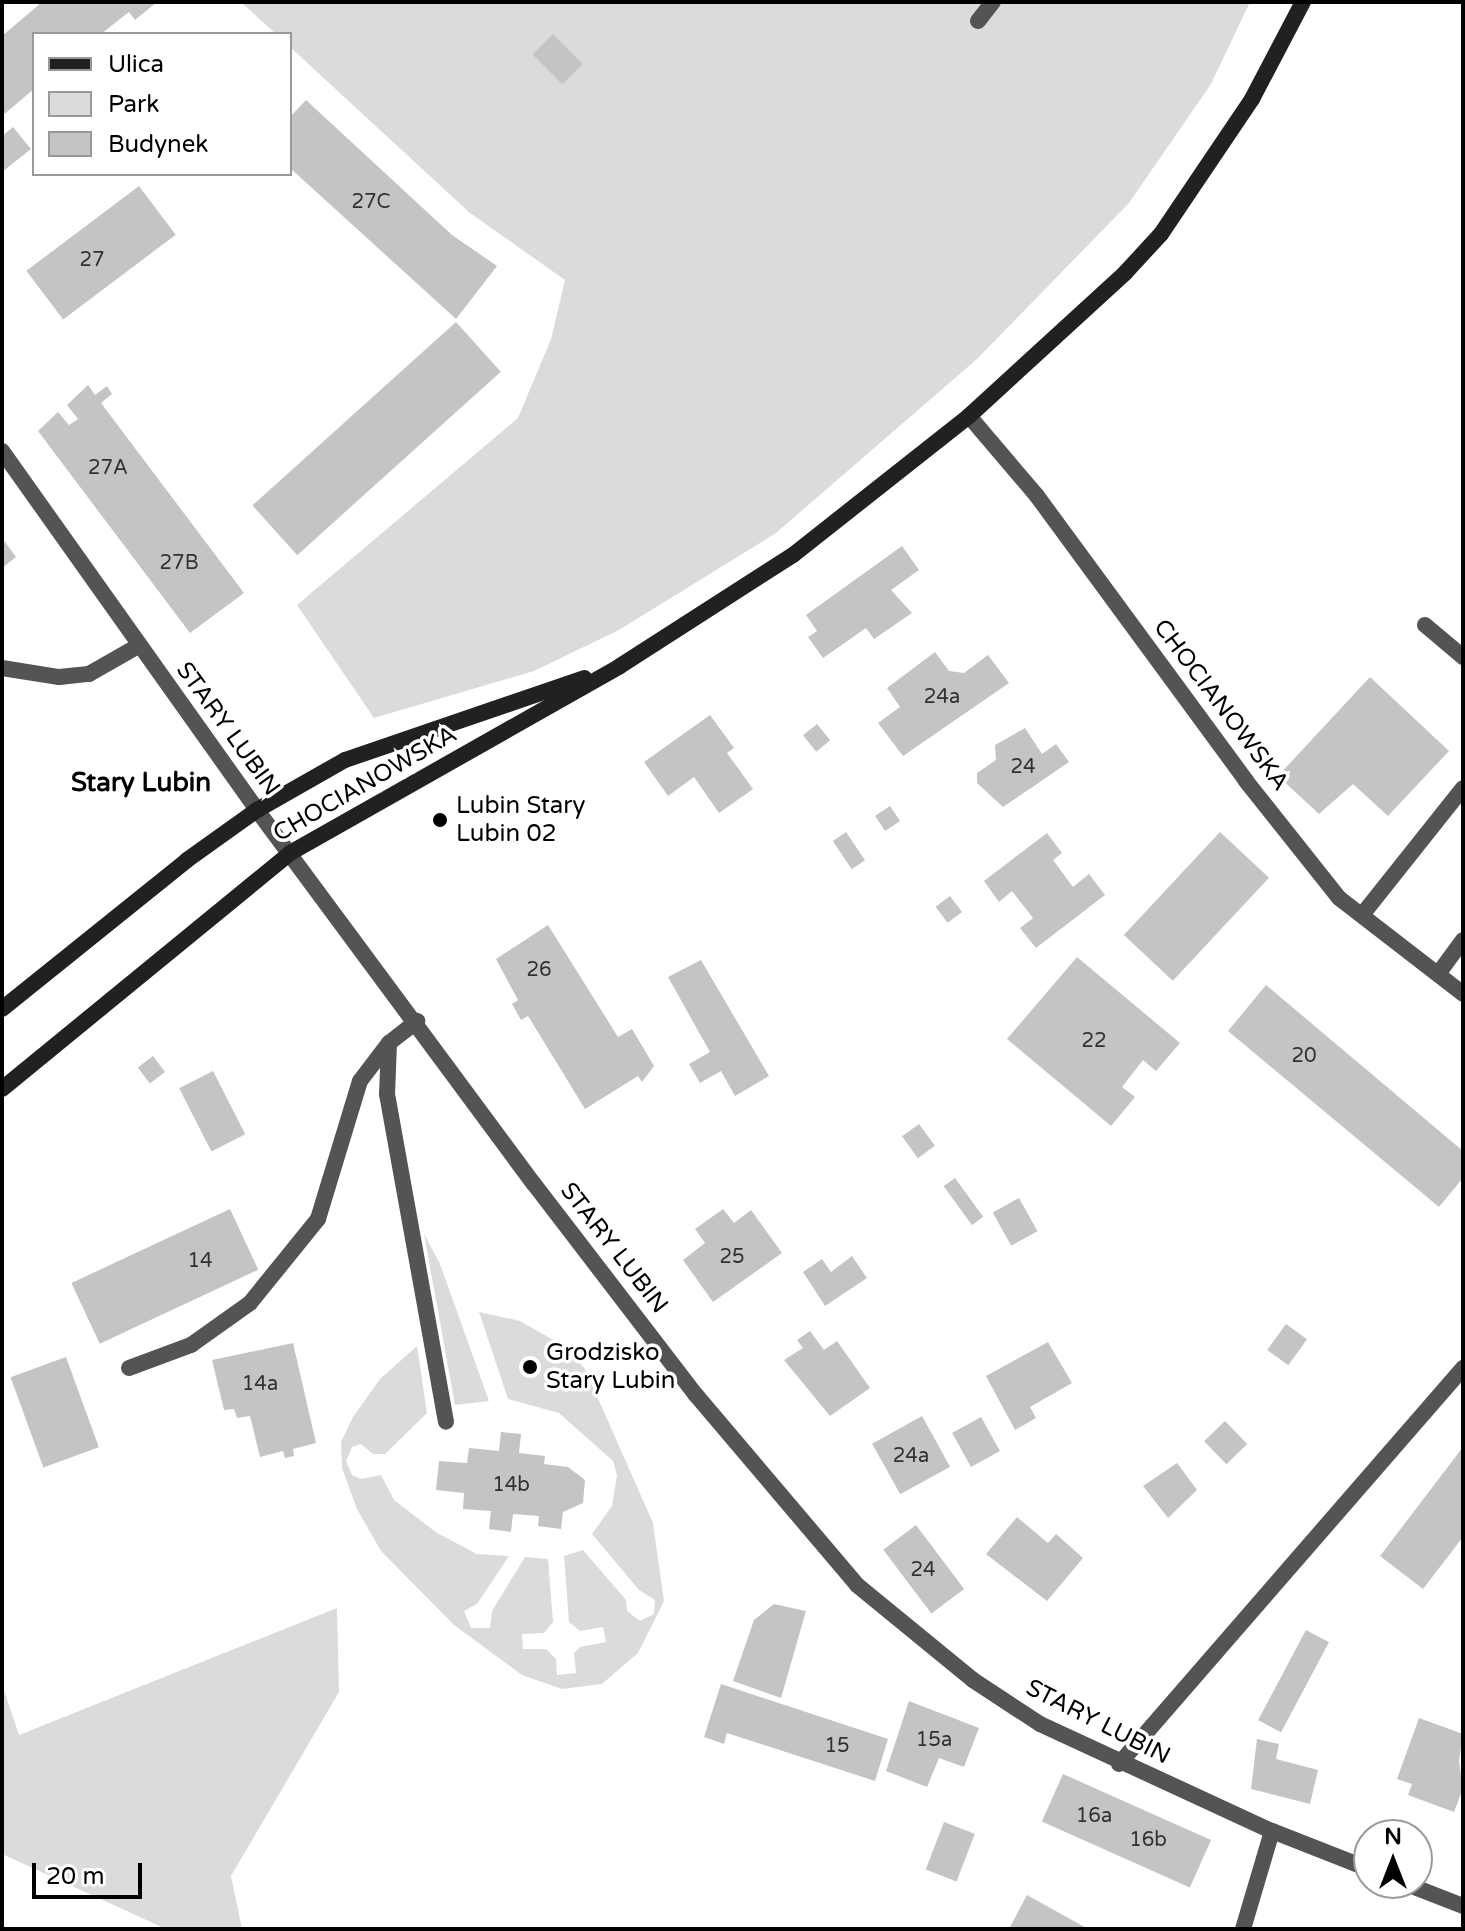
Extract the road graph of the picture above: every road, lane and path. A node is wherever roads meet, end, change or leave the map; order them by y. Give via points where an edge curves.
1 (993, 2) edge
2 (1303, 2) edge
3 (978, 21) dead end
4 (969, 416) junction
5 (2, 451) edge
6 (1425, 625) dead end
7 (138, 646) junction
8 (1463, 657) edge
9 (620, 666) junction
10 (2, 668) edge
11 (1463, 788) edge
12 (257, 810) junction
13 (290, 853) junction
14 (1362, 915) junction
15 (1463, 940) edge
16 (1438, 974) junction
17 (1463, 994) edge
18 (2, 1009) edge
19 (417, 1021) junction
20 (389, 1043) junction
21 (2, 1089) edge
22 (129, 1368) dead end
23 (1463, 1368) edge
24 (446, 1422) dead end
25 (1119, 1764) junction
26 (1272, 1831) junction
27 (1353, 1863) edge
28 (1433, 1894) edge
29 (1463, 1906) edge
30 (1243, 1929) edge

1 - 3 street
2 - 4 street, CHOCIANOWSKA via 1252,99 1161,234
4 - 9 street, CHOCIANOWSKA via 793,555
4 - 14 street, CHOCIANOWSKA via 1037,496 1246,781 1339,898
5 - 7 street, STARY LUBIN
6 - 8 street
7 - 10 street via 89,674 59,677
7 - 12 street, STARY LUBIN
9 - 12 street, CHOCIANOWSKA via 383,744
9 - 13 street, CHOCIANOWSKA
11 - 14 street
12 - 13 street, STARY LUBIN
12 - 18 street, CHOCIANOWSKA
13 - 19 street, STARY LUBIN
13 - 21 street, CHOCIANOWSKA
14 - 16 street, CHOCIANOWSKA
15 - 16 street
16 - 17 street, CHOCIANOWSKA
19 - 20 street
19 - 25 street, STARY LUBIN via 696,1395 857,1585 973,1680 1040,1724
20 - 22 street via 360,1081 318,1219 250,1303 191,1345
20 - 24 street via 387,1094
23 - 25 street
25 - 26 street, STARY LUBIN
26 - 27 street, STARY LUBIN
26 - 30 street
28 - 29 street

